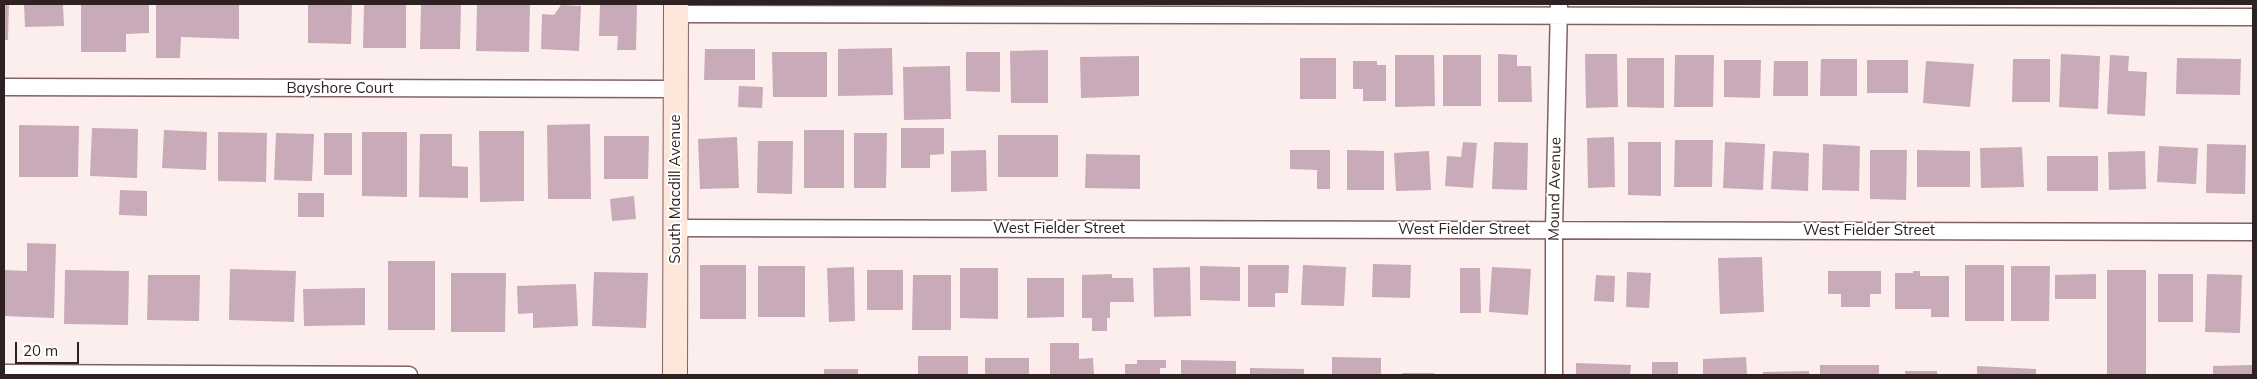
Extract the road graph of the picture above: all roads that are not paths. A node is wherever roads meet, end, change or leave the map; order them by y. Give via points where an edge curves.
1 (676, 9) edge
2 (1559, 10) edge
3 (2253, 17) edge
4 (4, 87) edge
5 (675, 89) junction
6 (675, 228) junction
7 (1554, 229) junction
8 (2253, 232) edge
9 (4, 373) edge
10 (409, 375) edge
11 (675, 375) edge
12 (1554, 375) edge

1 - 2 street
1 - 5 street, South Macdill Avenue
2 - 3 street
2 - 7 street, Mound Avenue
4 - 5 street, Bayshore Court
5 - 6 street, South Macdill Avenue
6 - 7 street, West Fielder Street
6 - 11 street, South Macdill Avenue
7 - 8 street, West Fielder Street
7 - 12 street, Mound Avenue
9 - 10 street

